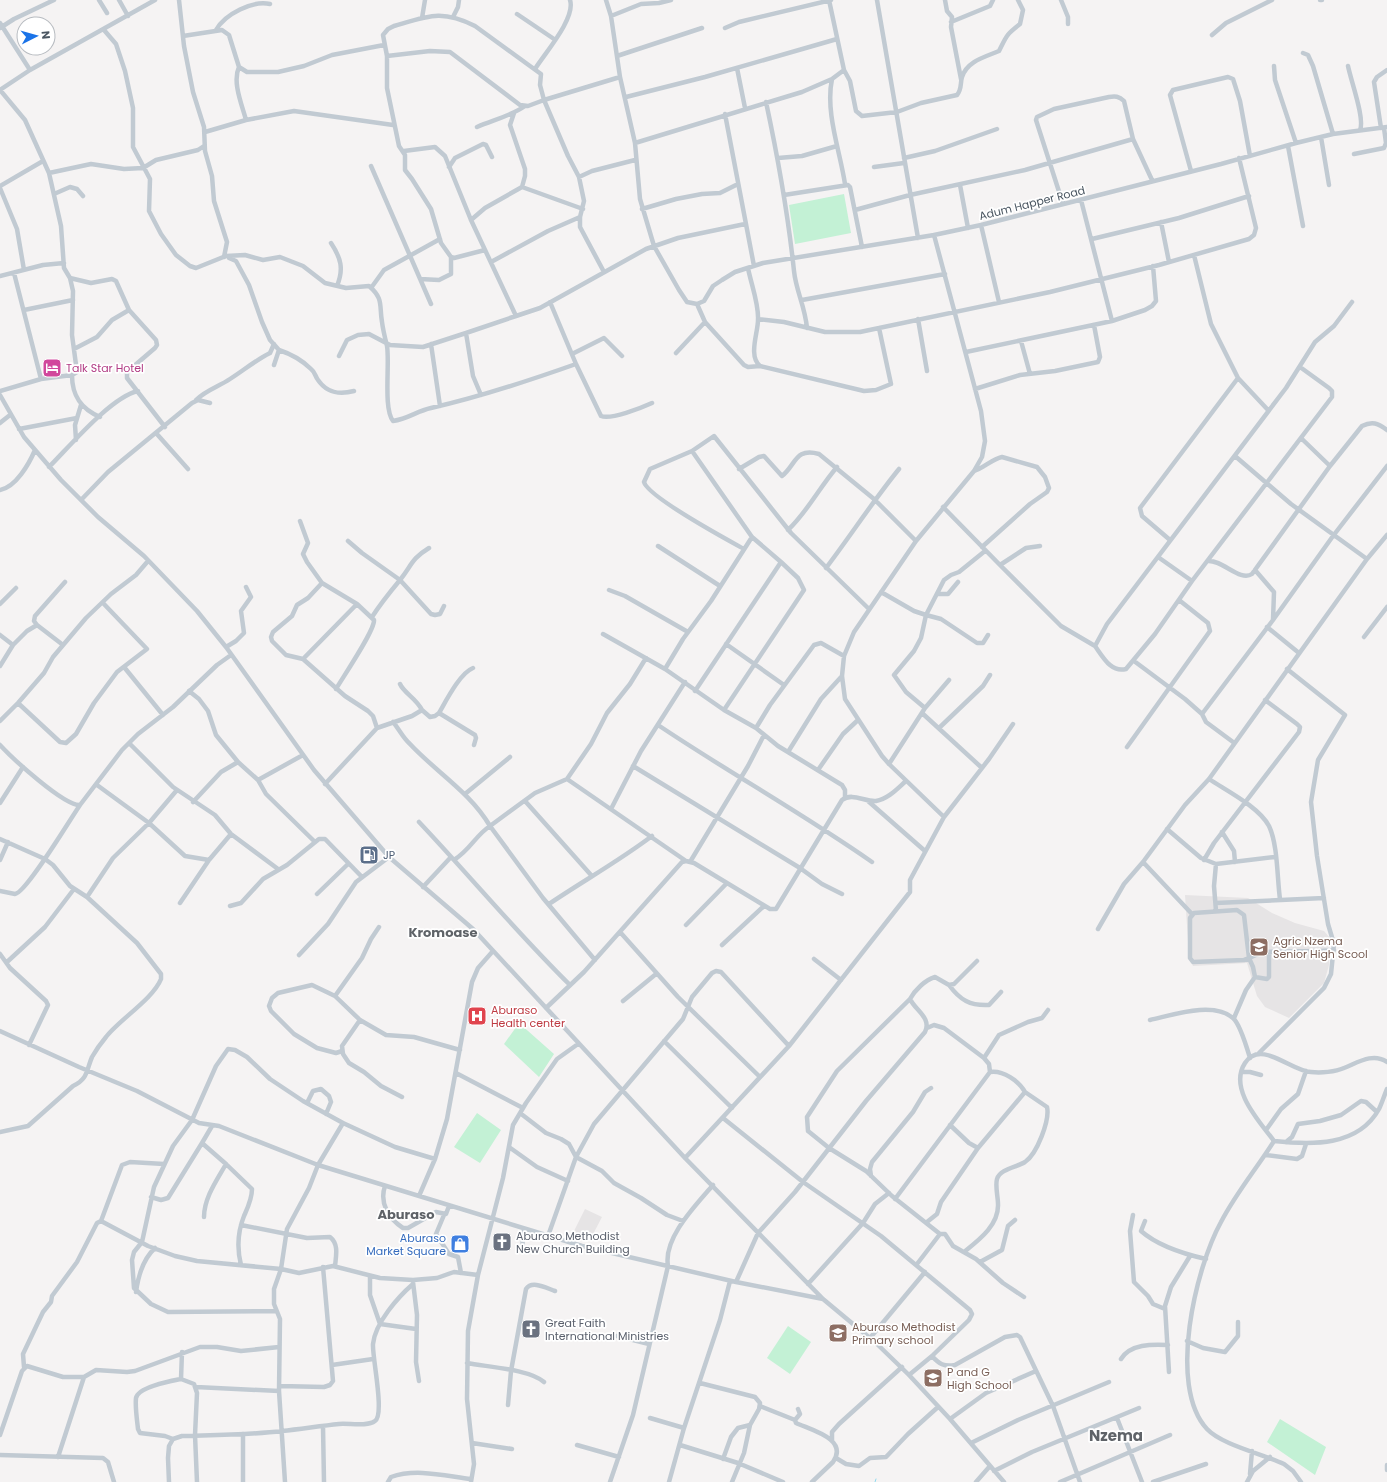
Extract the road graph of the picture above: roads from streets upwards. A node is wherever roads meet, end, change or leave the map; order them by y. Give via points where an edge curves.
1 (54, 0) edge
2 (99, 0) edge
3 (119, 0) edge
4 (155, 0) edge
5 (179, 0) edge
6 (425, 0) edge
7 (459, 0) edge
8 (570, 0) edge
9 (606, 0) edge
10 (671, 0) edge
11 (830, 0) edge
12 (877, 0) edge
13 (945, 0) edge
14 (993, 0) edge
15 (1018, 0) edge
16 (1061, 0) edge
17 (1272, 0) edge
18 (641, 2) edge
19 (270, 4) dead end
20 (107, 13) dead end
21 (517, 14) dead end
22 (128, 16) junction
23 (611, 16) junction
24 (453, 17) junction
25 (422, 18) junction
26 (951, 22) junction
27 (1068, 24) dead end
28 (1, 26) edge
29 (702, 28) dead end
30 (725, 28) dead end
31 (104, 30) junction
32 (216, 30) junction
33 (1212, 35) dead end
34 (183, 36) junction
35 (554, 39) junction
36 (837, 39) junction
37 (384, 45) junction
38 (1303, 53) dead end
39 (387, 56) junction
40 (617, 56) junction
41 (1274, 66) dead end
42 (1348, 66) dead end
43 (239, 67) junction
44 (737, 68) junction
45 (535, 69) junction
46 (30, 70) junction
47 (844, 70) junction
48 (1387, 70) edge
49 (620, 77) junction
50 (832, 79) junction
51 (962, 81) junction
52 (0, 90) edge
53 (626, 97) junction
54 (544, 100) junction
55 (766, 102) junction
56 (525, 106) junction
57 (745, 108) junction
58 (897, 112) junction
59 (514, 113) junction
60 (725, 114) junction
61 (246, 120) junction
62 (394, 125) junction
63 (476, 127) dead end
64 (1384, 128) edge
65 (997, 129) dead end
66 (1360, 130) junction
67 (205, 132) junction
68 (1334, 134) junction
69 (1321, 137) junction
70 (1133, 139) junction
71 (1296, 142) junction
72 (635, 143) junction
73 (204, 146) junction
74 (838, 146) junction
75 (1288, 146) junction
76 (404, 152) junction
77 (1354, 154) dead end
78 (1250, 156) junction
79 (492, 157) dead end
80 (778, 158) junction
81 (1239, 158) junction
82 (635, 160) junction
83 (904, 160) junction
84 (43, 161) junction
85 (1049, 162) junction
86 (371, 166) dead end
87 (874, 166) dead end
88 (449, 167) junction
89 (144, 168) junction
90 (1190, 171) junction
91 (49, 174) junction
92 (579, 177) junction
93 (1152, 180) junction
94 (738, 184) junction
95 (845, 184) junction
96 (1329, 184) dead end
97 (960, 185) junction
98 (0, 187) edge
99 (522, 187) junction
100 (54, 194) junction
101 (784, 195) junction
102 (910, 195) junction
103 (83, 196) dead end
104 (1249, 196) junction
105 (1081, 200) junction
106 (1063, 204) junction
107 (583, 209) junction
108 (642, 209) junction
109 (855, 210) junction
110 (580, 217) junction
111 (471, 220) junction
112 (1161, 222) junction
113 (745, 224) junction
114 (981, 225) junction
115 (1303, 226) dead end
116 (968, 228) junction
117 (934, 235) junction
118 (918, 238) junction
119 (440, 239) junction
120 (1092, 239) junction
121 (332, 243) dead end
122 (654, 246) junction
123 (862, 247) junction
124 (485, 250) junction
125 (1194, 255) junction
126 (225, 256) junction
127 (409, 256) junction
128 (451, 257) junction
129 (793, 258) junction
130 (491, 262) junction
131 (1169, 262) junction
132 (64, 263) junction
133 (754, 266) junction
134 (1153, 266) junction
135 (748, 268) junction
136 (24, 270) junction
137 (604, 272) junction
138 (14, 273) junction
139 (945, 274) junction
140 (0, 276) edge
141 (70, 278) junction
142 (420, 279) junction
143 (1101, 279) junction
144 (337, 286) junction
145 (371, 288) junction
146 (73, 300) junction
147 (802, 300) junction
148 (550, 302) junction
149 (999, 302) junction
150 (1352, 302) dead end
151 (431, 304) dead end
152 (697, 304) junction
153 (24, 310) junction
154 (129, 310) junction
155 (955, 311) junction
156 (516, 316) junction
157 (918, 319) junction
158 (758, 320) junction
159 (1112, 321) junction
160 (705, 322) junction
161 (1094, 325) junction
162 (807, 328) junction
163 (878, 328) junction
164 (466, 333) junction
165 (1021, 341) junction
166 (386, 343) junction
167 (274, 344) junction
168 (431, 344) junction
169 (74, 348) junction
170 (279, 350) junction
171 (966, 352) junction
172 (676, 353) dead end
173 (572, 354) junction
174 (339, 356) dead end
175 (622, 356) dead end
176 (576, 364) junction
177 (274, 365) dead end
178 (760, 366) junction
179 (1300, 366) junction
180 (927, 370) dead end
181 (1030, 374) junction
182 (72, 375) junction
183 (1238, 378) junction
184 (41, 379) junction
185 (975, 389) junction
186 (138, 390) junction
187 (0, 391) edge
188 (354, 391) dead end
189 (0, 395) edge
190 (481, 395) junction
191 (196, 400) junction
192 (210, 403) dead end
193 (652, 403) dead end
194 (81, 405) junction
195 (440, 406) junction
196 (1268, 410) junction
197 (10, 415) junction
198 (100, 417) junction
199 (77, 418) junction
200 (0, 423) edge
201 (165, 427) junction
202 (19, 429) junction
203 (1387, 430) edge
204 (156, 433) junction
205 (1302, 439) junction
206 (76, 440) junction
207 (35, 450) junction
208 (692, 451) junction
209 (1235, 456) junction
210 (1330, 466) junction
211 (1387, 466) edge
212 (49, 467) junction
213 (837, 467) junction
214 (188, 469) dead end
215 (899, 469) dead end
216 (739, 470) junction
217 (974, 472) junction
218 (1267, 485) junction
219 (0, 490) edge
220 (874, 499) junction
221 (81, 500) junction
222 (943, 507) junction
223 (1299, 510) junction
224 (300, 521) dead end
225 (788, 530) junction
226 (1387, 535) edge
227 (1333, 536) junction
228 (752, 537) junction
229 (1170, 540) junction
230 (348, 541) dead end
231 (916, 541) junction
232 (658, 546) dead end
233 (1040, 546) dead end
234 (429, 548) dead end
235 (744, 549) junction
236 (984, 549) junction
237 (1158, 557) junction
238 (1368, 560) junction
239 (148, 561) junction
240 (780, 562) junction
241 (1208, 562) junction
242 (1000, 565) junction
243 (826, 568) junction
244 (1255, 570) junction
245 (400, 580) junction
246 (1192, 581) junction
247 (65, 582) dead end
248 (958, 582) dead end
249 (322, 583) junction
250 (720, 586) junction
251 (246, 587) dead end
252 (16, 588) dead end
253 (609, 590) dead end
254 (881, 592) junction
255 (938, 594) junction
256 (1179, 600) junction
257 (103, 603) junction
258 (0, 604) edge
259 (357, 604) junction
260 (444, 606) dead end
261 (1387, 607) edge
262 (869, 609) junction
263 (926, 615) junction
264 (372, 617) junction
265 (1273, 620) junction
266 (37, 625) junction
267 (1268, 627) junction
268 (688, 632) junction
269 (603, 634) dead end
270 (0, 635) edge
271 (988, 635) dead end
272 (1364, 637) dead end
273 (726, 644) junction
274 (13, 645) junction
275 (63, 645) junction
276 (1095, 646) junction
277 (226, 647) junction
278 (1299, 653) junction
279 (231, 655) junction
280 (844, 656) junction
281 (646, 658) junction
282 (303, 659) junction
283 (1134, 661) junction
284 (756, 664) junction
285 (0, 666) edge
286 (124, 667) junction
287 (473, 668) dead end
288 (665, 669) junction
289 (1287, 669) junction
290 (990, 675) dead end
291 (842, 676) junction
292 (949, 680) dead end
293 (685, 682) junction
294 (400, 684) dead end
295 (784, 685) junction
296 (1170, 687) junction
297 (336, 689) junction
298 (695, 690) junction
299 (189, 691) junction
300 (1265, 700) junction
301 (18, 703) junction
302 (925, 708) junction
303 (422, 710) junction
304 (724, 710) junction
305 (439, 713) junction
306 (922, 714) junction
307 (1202, 714) junction
308 (163, 715) junction
309 (858, 720) junction
310 (0, 721) edge
311 (393, 722) junction
312 (1013, 724) dead end
313 (658, 725) junction
314 (377, 728) junction
315 (756, 728) junction
316 (939, 728) junction
317 (764, 735) junction
318 (1233, 742) junction
319 (129, 743) junction
320 (0, 745) edge
321 (474, 745) dead end
322 (1127, 747) dead end
323 (788, 752) junction
324 (303, 755) junction
325 (510, 756) dead end
326 (238, 762) junction
327 (889, 764) junction
328 (23, 766) junction
329 (633, 766) junction
330 (982, 768) junction
331 (818, 770) junction
332 (741, 778) junction
333 (567, 779) junction
334 (1209, 779) junction
335 (258, 780) junction
336 (906, 781) junction
337 (97, 784) junction
338 (325, 784) junction
339 (177, 790) junction
340 (465, 794) junction
341 (846, 797) junction
342 (525, 800) junction
343 (867, 800) junction
344 (194, 802) junction
345 (1244, 802) junction
346 (0, 803) edge
347 (80, 805) junction
348 (611, 809) junction
349 (944, 817) junction
350 (717, 818) junction
351 (419, 822) dead end
352 (150, 823) junction
353 (490, 826) junction
354 (824, 828) junction
355 (1167, 829) junction
356 (1222, 832) junction
357 (231, 834) junction
358 (652, 836) junction
359 (0, 839) edge
360 (8, 842) junction
361 (315, 842) junction
362 (925, 851) junction
363 (388, 857) junction
364 (1275, 857) junction
365 (453, 858) junction
366 (44, 859) junction
367 (0, 860) edge
368 (209, 860) junction
369 (1204, 860) junction
370 (688, 861) junction
371 (872, 862) dead end
372 (1143, 862) junction
373 (1235, 862) junction
374 (348, 864) junction
375 (1216, 864) junction
376 (800, 868) junction
377 (278, 869) junction
378 (591, 875) junction
379 (362, 877) junction
380 (727, 883) junction
381 (423, 887) junction
382 (74, 889) junction
383 (0, 890) edge
384 (317, 894) dead end
385 (842, 894) dead end
386 (86, 897) junction
387 (1324, 898) junction
388 (1280, 899) junction
389 (180, 903) dead end
390 (1216, 903) junction
391 (549, 904) junction
392 (230, 906) dead end
393 (764, 906) junction
394 (1216, 911) junction
395 (1192, 914) junction
396 (686, 925) dead end
397 (379, 927) dead end
398 (1098, 929) dead end
399 (620, 932) junction
400 (722, 945) dead end
401 (1334, 950) junction
402 (493, 951) junction
403 (1269, 952) junction
404 (0, 954) edge
405 (299, 955) dead end
406 (1249, 958) junction
407 (814, 959) dead end
408 (595, 960) junction
409 (977, 961) dead end
410 (7, 962) junction
411 (656, 974) junction
412 (1255, 977) junction
413 (840, 980) junction
414 (570, 985) junction
415 (949, 985) junction
416 (1001, 992) dead end
417 (335, 996) junction
418 (910, 999) junction
419 (623, 1001) dead end
420 (546, 1008) junction
421 (689, 1008) junction
422 (1048, 1010) dead end
423 (1234, 1018) junction
424 (360, 1020) junction
425 (1150, 1020) dead end
426 (927, 1028) junction
427 (0, 1031) edge
428 (664, 1041) junction
429 (29, 1044) junction
430 (578, 1044) junction
431 (788, 1046) junction
432 (460, 1050) junction
433 (342, 1051) junction
434 (1259, 1053) junction
435 (984, 1058) junction
436 (1250, 1058) junction
437 (1387, 1062) edge
438 (88, 1070) junction
439 (1306, 1071) junction
440 (990, 1072) junction
441 (1242, 1072) junction
442 (456, 1073) junction
443 (1261, 1075) dead end
444 (760, 1077) junction
445 (931, 1088) dead end
446 (1387, 1089) edge
447 (623, 1092) junction
448 (1025, 1092) junction
449 (402, 1097) dead end
450 (307, 1103) junction
451 (523, 1108) junction
452 (732, 1108) junction
453 (1377, 1112) junction
454 (326, 1114) junction
455 (520, 1114) junction
456 (723, 1118) junction
457 (192, 1120) junction
458 (343, 1123) junction
459 (950, 1125) junction
460 (212, 1126) junction
461 (1266, 1130) junction
462 (0, 1132) edge
463 (1274, 1141) junction
464 (1286, 1142) junction
465 (202, 1143) junction
466 (1306, 1144) junction
467 (509, 1148) junction
468 (829, 1148) junction
469 (978, 1148) junction
470 (1266, 1155) junction
471 (576, 1157) junction
472 (435, 1158) junction
473 (685, 1158) junction
474 (164, 1164) junction
475 (226, 1164) junction
476 (318, 1165) junction
477 (871, 1176) junction
478 (568, 1181) junction
479 (803, 1182) junction
480 (713, 1185) junction
481 (385, 1186) junction
482 (889, 1193) junction
483 (419, 1196) junction
484 (152, 1197) junction
485 (895, 1199) junction
486 (449, 1206) junction
487 (444, 1215) junction
488 (1133, 1215) dead end
489 (204, 1218) dead end
490 (493, 1220) junction
491 (1015, 1220) dead end
492 (101, 1221) junction
493 (684, 1221) junction
494 (1145, 1221) dead end
495 (927, 1222) junction
496 (863, 1223) junction
497 (241, 1225) junction
498 (524, 1229) junction
499 (758, 1233) junction
500 (286, 1234) junction
501 (940, 1234) junction
502 (548, 1236) junction
503 (142, 1242) junction
504 (155, 1248) junction
505 (522, 1248) dead end
506 (964, 1252) junction
507 (1190, 1256) junction
508 (1206, 1260) junction
509 (980, 1262) junction
510 (917, 1264) junction
511 (241, 1265) junction
512 (335, 1266) junction
513 (668, 1266) junction
514 (323, 1267) junction
515 (281, 1269) junction
516 (925, 1272) junction
517 (461, 1273) junction
518 (478, 1274) junction
519 (370, 1276) junction
520 (730, 1281) junction
521 (413, 1282) junction
522 (736, 1282) junction
523 (808, 1284) junction
524 (555, 1291) dead end
525 (136, 1292) junction
526 (1024, 1297) dead end
527 (824, 1299) junction
528 (1165, 1309) junction
529 (276, 1310) junction
530 (1238, 1322) dead end
531 (380, 1324) junction
532 (416, 1329) junction
533 (617, 1336) dead end
534 (870, 1338) junction
535 (1187, 1341) junction
536 (649, 1344) junction
537 (1168, 1345) junction
538 (278, 1347) junction
539 (182, 1352) junction
540 (932, 1356) junction
541 (373, 1359) junction
542 (1121, 1359) dead end
543 (467, 1363) junction
544 (332, 1364) junction
545 (24, 1367) junction
546 (902, 1367) junction
547 (511, 1371) junction
548 (1036, 1371) junction
549 (1169, 1372) dead end
550 (909, 1375) junction
551 (84, 1377) junction
552 (181, 1379) junction
553 (419, 1381) dead end
554 (544, 1382) dead end
555 (700, 1382) junction
556 (1110, 1382) dead end
557 (196, 1387) junction
558 (280, 1388) junction
559 (508, 1405) dead end
560 (760, 1406) junction
561 (1053, 1406) junction
562 (938, 1407) junction
563 (1139, 1408) dead end
564 (798, 1409) dead end
565 (650, 1418) dead end
566 (1117, 1418) junction
567 (950, 1419) junction
568 (795, 1420) junction
569 (750, 1425) junction
570 (323, 1426) junction
571 (684, 1428) junction
572 (834, 1430) junction
573 (281, 1431) junction
574 (822, 1433) junction
575 (243, 1434) junction
576 (0, 1435) edge
577 (195, 1435) junction
578 (1170, 1435) dead end
579 (173, 1439) junction
580 (832, 1440) junction
581 (1066, 1440) junction
582 (472, 1443) junction
583 (971, 1443) junction
584 (577, 1445) dead end
585 (680, 1445) junction
586 (512, 1449) dead end
587 (1252, 1450) junction
588 (1130, 1452) junction
589 (0, 1455) edge
590 (58, 1457) junction
591 (619, 1457) junction
592 (1270, 1457) junction
593 (723, 1458) junction
594 (836, 1458) junction
595 (738, 1464) junction
596 (1206, 1464) dead end
597 (1387, 1465) edge
598 (990, 1466) junction
599 (1387, 1470) edge
600 (994, 1471) junction
601 (1077, 1475) junction
602 (1250, 1475) junction
603 (471, 1481) edge
604 (114, 1482) edge
605 (169, 1482) edge
606 (196, 1482) edge
607 (243, 1482) edge
608 (285, 1482) edge
609 (324, 1482) edge
610 (388, 1482) edge
611 (610, 1482) edge
612 (669, 1482) edge
613 (732, 1482) edge
614 (783, 1482) edge
615 (812, 1482) edge
616 (976, 1482) edge
617 (1004, 1482) edge
618 (1060, 1482) edge
619 (1080, 1482) edge
620 (1142, 1482) edge
621 (1153, 1482) edge
622 (1247, 1482) edge
623 (1301, 1482) edge

1 - 28 street
2 - 20 street
3 - 22 street
4 - 22 street
5 - 34 street
6 - 25 street
7 - 24 street
8 - 35 street via 571,12
9 - 23 street
10 - 18 street via 659,3
11 - 30 street via 739,22
11 - 36 street
12 - 58 street
13 - 26 street via 947,11 952,17
14 - 26 street via 990,6
15 - 51 street via 1023,10 1020,24 1003,39 999,51 969,65
16 - 27 street
17 - 33 street via 1226,23
18 - 23 street
19 - 32 street via 259,3 249,6 229,17
21 - 35 street
22 - 31 street
23 - 40 street
24 - 25 street via 443,14
24 - 45 street via 475,26
25 - 37 street via 388,29 383,35
26 - 51 street
28 - 46 street
29 - 40 street
31 - 46 street
31 - 89 street via 116,44 125,71 133,108 134,147
32 - 34 street
32 - 43 street via 222,30 229,35
34 - 67 street via 193,92
35 - 45 street
36 - 44 street
36 - 47 street
37 - 39 street
37 - 43 street via 332,55 304,66 278,72 247,72
38 - 68 street via 1308,55 1313,66
39 - 56 street via 430,51 450,52 511,100
39 - 62 street via 387,88
40 - 49 street
41 - 71 street via 1275,80
42 - 66 street via 1355,97 1360,106
43 - 61 street via 238,85
44 - 53 street
44 - 57 street
45 - 54 street via 541,74 540,85
46 - 52 street
47 - 50 street
47 - 58 street via 850,81 856,110 860,115
48 - 64 street via 1376,77 1374,82
49 - 53 street
49 - 54 street
50 - 55 street via 802,92
50 - 74 street via 829,94
51 - 58 street via 957,95 921,103
52 - 84 street via 25,120
53 - 72 street
54 - 56 street
54 - 92 street
55 - 57 street
55 - 80 street
56 - 59 street
57 - 60 street
58 - 83 street
59 - 63 street
59 - 99 street via 510,125 525,169
60 - 72 street
60 - 94 street
61 - 62 street via 294,111
61 - 67 street
62 - 76 street via 399,146
64 - 66 street, Adum Happer Road
64 - 77 street via 1384,148
65 - 83 street
66 - 68 street, Adum Happer Road
67 - 73 street
68 - 69 street, Adum Happer Road
69 - 71 street, Adum Happer Road
69 - 96 street
70 - 85 street
70 - 85 street via 1124,101 1116,96 1054,109 1037,117 1036,120
70 - 93 street
71 - 75 street, Adum Happer Road
72 - 82 street
73 - 89 street via 198,150 156,160
73 - 126 street via 212,176 214,201 227,242
74 - 80 street via 802,156
74 - 95 street
75 - 78 street, Adum Happer Road
75 - 115 street
76 - 88 street via 435,147 444,156
76 - 119 street via 405,170 431,210
78 - 81 street, Adum Happer Road
78 - 90 street via 1243,115 1233,79 1228,77 1173,90 1170,96
79 - 88 street via 483,144 455,158
80 - 101 street
81 - 90 street, Adum Happer Road
81 - 104 street
82 - 92 street
82 - 108 street
83 - 87 street
83 - 102 street
84 - 91 street
84 - 98 street
85 - 97 street
85 - 106 street
86 - 127 street
88 - 111 street
89 - 91 street via 91,164
89 - 126 street via 150,179 149,211 176,255 196,268
90 - 93 street, Adum Happer Road
91 - 100 street
92 - 107 street
93 - 105 street, Adum Happer Road
94 - 108 street via 720,192 676,199
94 - 113 street
95 - 101 street via 819,191
95 - 109 street via 850,187
97 - 102 street
97 - 116 street
98 - 136 street via 17,229
99 - 107 street
99 - 111 street via 485,208
100 - 103 street via 70,187
100 - 132 street via 61,226
101 - 129 street
102 - 109 street
102 - 118 street
104 - 112 street
104 - 125 street via 1256,222 1254,235 1249,239
105 - 106 street, Adum Happer Road
105 - 120 street
106 - 114 street, Adum Happer Road
107 - 110 street
108 - 122 street
109 - 123 street
110 - 130 street
110 - 137 street via 582,233
111 - 124 street
112 - 120 street
112 - 131 street
113 - 122 street via 678,238
113 - 133 street
114 - 116 street, Adum Happer Road
114 - 149 street
116 - 117 street, Adum Happer Road
117 - 118 street, Adum Happer Road
117 - 139 street
118 - 123 street, Adum Happer Road
119 - 127 street
119 - 128 street
120 - 143 street
121 - 144 street via 341,264 341,276
122 - 137 street
122 - 152 street via 678,290 687,302
123 - 129 street, Adum Happer Road
124 - 128 street
124 - 130 street
125 - 131 street
125 - 183 street via 1211,324
126 - 144 street via 245,255 263,260 280,257 303,266 321,280
126 - 167 street via 236,261
127 - 142 street
127 - 145 street via 384,270
128 - 142 street via 451,274 439,280
129 - 133 street, Adum Happer Road
129 - 147 street via 795,279
130 - 156 street
131 - 134 street
132 - 136 street
132 - 141 street via 66,274
133 - 135 street, Adum Happer Road
134 - 143 street
134 - 159 street via 1156,301 1145,310
135 - 152 street, Adum Happer Road via 718,282 704,301
135 - 158 street
136 - 138 street
137 - 148 street
138 - 140 street
138 - 153 street
139 - 147 street
139 - 155 street
141 - 146 street
141 - 154 street via 91,283 114,280
142 - 151 street
143 - 149 street
143 - 159 street
144 - 145 street
145 - 166 street via 381,303
146 - 153 street
146 - 169 street
147 - 162 street
148 - 156 street
148 - 173 street
149 - 155 street
150 - 179 street via 1334,326 1318,338
152 - 160 street
153 - 184 street
154 - 169 street via 112,320 97,337
154 - 186 street via 157,342 127,374 127,378
155 - 157 street
155 - 171 street
156 - 164 street
157 - 163 street
157 - 180 street
158 - 162 street via 784,322
158 - 178 street via 754,352
159 - 161 street
160 - 172 street
160 - 178 street via 744,365
161 - 165 street
161 - 181 street via 1100,357 1098,362
162 - 163 street via 849,333
163 - 178 street via 891,384 876,390 858,390
164 - 168 street
164 - 190 street via 473,376
165 - 171 street
165 - 181 street
166 - 168 street via 414,347
166 - 174 street via 369,334 358,335 347,340
166 - 195 street via 387,386 393,421 407,419 425,409
167 - 170 street
167 - 191 street via 270,353 229,380 207,390
168 - 195 street
169 - 182 street via 77,372
170 - 177 street
170 - 188 street via 313,370 318,380 331,391 340,394
171 - 185 street
173 - 175 street via 604,338
173 - 176 street
176 - 190 street
176 - 193 street via 599,412 604,417 632,411
179 - 196 street
179 - 205 street via 1333,394
181 - 185 street
182 - 184 street
182 - 194 street via 72,386
183 - 196 street
183 - 229 street via 1140,508 1142,516
184 - 187 street
185 - 217 street via 985,441 982,456
186 - 198 street via 128,394
186 - 201 street
189 - 197 street
190 - 195 street
191 - 192 street
191 - 201 street
194 - 198 street
194 - 199 street
196 - 209 street
197 - 200 street
197 - 202 street
198 - 206 street
199 - 202 street
199 - 206 street
201 - 204 street
202 - 207 street
203 - 210 street via 1378,424 1369,423 1362,426
204 - 214 street
204 - 221 street via 108,472
205 - 210 street
205 - 218 street
206 - 212 street
207 - 212 street
207 - 219 street via 30,463 20,475 9,486
208 - 216 street via 714,436
208 - 228 street
208 - 235 street via 650,469 644,478 645,485 685,515
209 - 218 street
209 - 229 street
210 - 223 street
211 - 227 street
212 - 221 street
213 - 216 street via 814,452 801,454 782,476 764,456
213 - 220 street
213 - 225 street
215 - 220 street
216 - 225 street
217 - 222 street
217 - 236 street via 1002,456 1037,468 1048,482 1049,488
218 - 223 street
218 - 241 street
220 - 231 street
220 - 243 street
221 - 239 street
222 - 231 street
222 - 236 street
223 - 227 street
223 - 244 street
224 - 249 street via 308,543 303,554
225 - 243 street
226 - 238 street
227 - 238 street
227 - 265 street
228 - 235 street
228 - 240 street
229 - 237 street
230 - 245 street
231 - 254 street
232 - 250 street
233 - 242 street via 1026,548
234 - 245 street via 414,559
235 - 250 street
236 - 242 street
236 - 255 street via 959,572 948,577
237 - 246 street
237 - 276 street via 1107,624
238 - 278 street
239 - 257 street via 136,575
239 - 277 street via 197,611
240 - 273 street
240 - 284 street via 798,578 804,590
241 - 244 street via 1219,563 1245,577
241 - 246 street
242 - 276 street via 1061,626
243 - 262 street
244 - 265 street via 1274,592
245 - 260 street via 431,614 440,614
245 - 264 street
246 - 256 street
247 - 266 street via 35,616 34,621
248 - 255 street via 948,594
249 - 259 street
249 - 282 street via 308,598 297,605 295,613 271,634 272,641 286,655
250 - 268 street
251 - 277 street via 251,597 241,611 244,633
252 - 258 street
253 - 268 street via 625,596
254 - 262 street
254 - 263 street
255 - 263 street
256 - 283 street
256 - 296 street via 1208,623 1210,631
257 - 275 street
257 - 286 street via 147,649
259 - 264 street
259 - 282 street
261 - 272 street
262 - 280 street via 854,632
263 - 271 street via 941,619 977,642 983,642
263 - 302 street via 921,638 914,651 894,675 909,695
264 - 297 street via 373,627
265 - 267 street
266 - 274 street
266 - 275 street
267 - 278 street
267 - 307 street
268 - 288 street
269 - 281 street
270 - 274 street
273 - 284 street
273 - 298 street
274 - 285 street
275 - 301 street
276 - 283 street via 1114,669 1126,669
277 - 279 street
278 - 289 street
279 - 299 street
279 - 324 street
280 - 291 street
280 - 295 street via 821,644 814,645
281 - 288 street
281 - 333 street via 610,709 591,744
282 - 297 street
283 - 296 street
284 - 295 street
284 - 304 street
286 - 301 street via 117,672 76,734 66,743 60,742
286 - 308 street
287 - 305 street via 459,681
288 - 293 street
289 - 300 street
289 - 387 street via 1345,715 1318,760 1311,802
290 - 316 street via 983,686
291 - 309 street via 845,699
291 - 323 street via 821,700
292 - 302 street
293 - 298 street
293 - 313 street
294 - 303 street via 415,698
295 - 315 street
296 - 307 street
296 - 322 street
297 - 314 street via 368,711 373,716
298 - 304 street
299 - 308 street
299 - 326 street via 199,698 208,711 216,735
300 - 318 street
300 - 345 street via 1297,724 1299,730 1289,747
301 - 310 street
302 - 306 street
303 - 305 street via 430,716
303 - 311 street
304 - 315 street
305 - 321 street via 475,735
306 - 316 street
306 - 327 street
307 - 318 street via 1206,722
308 - 319 street
309 - 327 street
309 - 331 street via 843,734
311 - 314 street
311 - 340 street via 409,743
312 - 330 street
313 - 329 street
313 - 332 street
314 - 338 street
315 - 317 street
316 - 330 street
317 - 323 street
317 - 332 street
318 - 334 street
319 - 337 street via 114,758
319 - 339 street
320 - 328 street
323 - 331 street
324 - 335 street
324 - 338 street
325 - 340 street
326 - 335 street
326 - 344 street via 221,772
327 - 336 street
328 - 346 street
328 - 347 street via 52,791 70,803
329 - 348 street
329 - 350 street
330 - 349 street
331 - 341 street via 842,785
332 - 350 street
332 - 354 street
333 - 342 street via 544,788
333 - 348 street
334 - 345 street
334 - 355 street
335 - 361 street via 266,794
336 - 343 street via 883,798
336 - 349 street
337 - 347 street
337 - 352 street
338 - 363 street
339 - 344 street
339 - 352 street
340 - 353 street via 477,806
341 - 343 street
341 - 354 street
342 - 353 street
342 - 378 street
343 - 362 street
344 - 357 street via 215,815
345 - 356 street
345 - 364 street via 1262,817 1269,827
347 - 366 street
348 - 358 street
349 - 362 street
350 - 370 street
350 - 376 street
351 - 365 street
352 - 368 street via 185,856
352 - 386 street via 113,858
353 - 365 street via 481,833 469,850
353 - 391 street
354 - 371 street
354 - 376 street
355 - 369 street
355 - 372 street
356 - 369 street
356 - 373 street via 1234,851
357 - 368 street
357 - 377 street
358 - 370 street
358 - 378 street via 630,853
359 - 360 street
360 - 366 street
360 - 367 street
361 - 374 street via 325,839
361 - 377 street
362 - 413 street via 909,881 910,892
363 - 379 street
363 - 381 street
364 - 373 street
364 - 388 street
365 - 381 street
365 - 414 street
366 - 382 street via 53,865
366 - 383 street via 18,894
368 - 389 street
369 - 375 street
370 - 380 street
370 - 399 street via 678,866
372 - 395 street
372 - 398 street via 1124,884
373 - 375 street
374 - 379 street
374 - 384 street
375 - 390 street
376 - 385 street via 822,884
376 - 393 street via 776,909
377 - 392 street via 263,879 241,902
378 - 391 street
379 - 405 street via 328,924
380 - 393 street
380 - 396 street
381 - 402 street via 473,929
382 - 386 street
382 - 410 street via 44,927
386 - 438 street via 137,943 162,979 131,1014 107,1035
387 - 388 street
387 - 401 street
388 - 390 street
390 - 394 street
391 - 408 street
393 - 400 street
394 - 395 street
394 - 406 street via 1242,912
395 - 406 street via 1190,958 1193,962
397 - 417 street via 362,958
399 - 408 street
399 - 411 street
401 - 403 street
401 - 434 street via 1331,974 1324,988
402 - 420 street
402 - 432 street via 478,968 472,982
403 - 406 street
403 - 412 street via 1269,977
404 - 410 street
406 - 412 street
407 - 413 street
408 - 414 street
409 - 415 street via 956,982
410 - 429 street via 10,968 41,994 48,1005
411 - 419 street
411 - 421 street
412 - 423 street via 1246,990
413 - 431 street
414 - 420 street
415 - 416 street via 957,995 970,1004 989,1005
415 - 418 street via 935,977 930,978
417 - 424 street
417 - 433 street via 308,985 274,995 269,1006 281,1023 308,1043 336,1053
418 - 426 street via 926,1018
418 - 468 street via 837,1071 807,1116 808,1131
420 - 430 street
421 - 428 street
421 - 431 street via 692,996 712,973 721,972
421 - 444 street
422 - 435 street via 1042,1018 999,1034
423 - 425 street via 1207,1009
423 - 436 street
424 - 432 street via 386,1035 414,1037
424 - 433 street via 346,1040
426 - 435 street via 934,1025 944,1028
426 - 468 street
427 - 429 street
428 - 447 street
428 - 452 street
429 - 438 street
430 - 447 street
430 - 451 street via 557,1059
431 - 444 street
432 - 442 street
433 - 449 street via 349,1063 381,1086
434 - 436 street
434 - 439 street
435 - 440 street via 989,1064
436 - 441 street
437 - 439 street via 1384,1059 1368,1058 1344,1068 1325,1072
438 - 457 street via 137,1091
438 - 462 street via 82,1082 73,1086 28,1126
439 - 461 street via 1298,1094 1281,1109
440 - 448 street via 996,1071 1005,1075
440 - 459 street
441 - 443 street
441 - 461 street via 1243,1096
442 - 451 street
442 - 472 street via 447,1119
444 - 452 street
445 - 477 street via 925,1092 913,1112 875,1158 870,1169
446 - 453 street
447 - 471 street via 600,1115
447 - 473 street
448 - 469 street
448 - 506 street via 1047,1107 1046,1125 1031,1157 1019,1166 1000,1174 997,1180 997,1216 985,1234
450 - 454 street
450 - 454 street via 313,1090 321,1089 329,1096 331,1102
450 - 457 street via 265,1075 247,1057 228,1049 216,1066
451 - 455 street
452 - 456 street
453 - 464 street via 1366,1102 1361,1101 1341,1115 1298,1124 1292,1137
453 - 466 street via 1363,1127 1352,1134 1330,1142
454 - 458 street
455 - 467 street via 513,1125
455 - 471 street via 546,1133 569,1144
456 - 473 street
456 - 479 street
457 - 460 street
457 - 474 street
458 - 472 street via 395,1147
458 - 476 street
459 - 469 street
459 - 485 street
460 - 465 street
460 - 476 street
461 - 463 street
463 - 464 street
463 - 470 street
464 - 466 street
465 - 475 street
465 - 484 street via 168,1198 161,1200
466 - 470 street via 1302,1156 1297,1159
467 - 478 street via 537,1167
467 - 490 street
468 - 477 street
468 - 479 street
469 - 495 street via 941,1202 937,1214
470 - 508 street via 1220,1223
471 - 478 street
471 - 493 street via 602,1171 614,1183 667,1215
472 - 483 street
473 - 480 street
474 - 484 street
474 - 492 street via 130,1162 122,1165
475 - 489 street via 209,1196
475 - 497 street via 252,1189 252,1196
476 - 481 street
476 - 500 street
477 - 482 street
478 - 502 street
479 - 496 street
479 - 499 street
480 - 493 street
480 - 499 street
481 - 483 street
481 - 487 street via 382,1197 384,1206 402,1227 408,1228 436,1212
482 - 485 street
482 - 496 street via 874,1204
483 - 486 street
484 - 503 street
485 - 495 street
486 - 487 street
486 - 490 street
487 - 517 street via 436,1234 449,1254 458,1257
488 - 528 street via 1130,1231 1134,1282 1153,1304
490 - 498 street
490 - 518 street
491 - 509 street via 1008,1226 1002,1250
492 - 503 street
492 - 545 street via 97,1222 77,1262 43,1312 23,1354
493 - 513 street via 666,1256
494 - 507 street via 1141,1231 1146,1235
495 - 501 street
496 - 510 street
496 - 523 street
497 - 500 street
497 - 511 street via 238,1250
498 - 502 street
498 - 505 street
499 - 522 street
499 - 523 street
500 - 512 street via 307,1238 330,1237 336,1247
500 - 515 street
501 - 506 street via 945,1234 953,1246
501 - 510 street
502 - 513 street
503 - 504 street
503 - 525 street via 134,1252 132,1260
504 - 511 street via 186,1259
504 - 525 street via 141,1271
506 - 509 street
507 - 508 street
507 - 528 street via 1171,1287
508 - 535 street
509 - 526 street via 1003,1283
510 - 516 street
511 - 515 street
512 - 514 street
512 - 519 street
513 - 520 street
513 - 536 street
514 - 515 street via 307,1272
514 - 544 street
515 - 529 street via 274,1290
516 - 534 street
516 - 540 street via 972,1314
517 - 518 street
517 - 521 street
518 - 543 street via 468,1331
519 - 521 street
519 - 531 street via 370,1295
520 - 522 street
520 - 555 street
521 - 531 street via 389,1309
521 - 532 street
522 - 527 street
523 - 527 street
524 - 547 street via 533,1284 526,1288
525 - 529 street via 151,1304 168,1312
527 - 534 street
528 - 537 street
529 - 538 street via 280,1319
530 - 535 street via 1238,1336 1225,1352 1203,1348
531 - 532 street
531 - 541 street via 373,1342
532 - 553 street
533 - 536 street
534 - 546 street
535 - 587 street via 1186,1374 1195,1408 1206,1428 1220,1438
536 - 591 street via 633,1415
537 - 542 street via 1140,1346 1124,1354
537 - 549 street
538 - 539 street via 241,1351 200,1347
538 - 558 street
539 - 551 street via 135,1370 96,1370
539 - 552 street
540 - 548 street via 939,1364 955,1365 1005,1338 1017,1335 1022,1340
540 - 550 street
541 - 544 street
541 - 570 street via 378,1397 376,1421
543 - 547 street
543 - 582 street via 467,1399
544 - 558 street via 334,1381 330,1385
545 - 551 street via 30,1366 63,1377
545 - 576 street
546 - 550 street
546 - 572 street via 860,1403
547 - 554 street via 540,1378
547 - 559 street
548 - 561 street
548 - 567 street via 986,1393
550 - 562 street
551 - 590 street
552 - 557 street
552 - 579 street via 155,1385 139,1392 136,1397 140,1433
555 - 560 street via 755,1397
555 - 571 street
556 - 561 street
557 - 558 street
557 - 577 street
558 - 573 street
560 - 568 street
560 - 569 street
561 - 581 street
561 - 583 street
562 - 567 street
562 - 594 street via 886,1458 870,1458 859,1466 846,1464
563 - 566 street
564 - 568 street via 800,1414
565 - 571 street
566 - 581 street
566 - 588 street
567 - 583 street
568 - 574 street via 796,1423
569 - 593 street via 739,1427 733,1433
569 - 595 street
570 - 573 street
570 - 609 street
571 - 585 street
572 - 574 street
572 - 580 street
573 - 575 street
573 - 608 street
574 - 580 street
575 - 577 street
575 - 607 street
577 - 579 street
577 - 606 street
578 - 588 street
579 - 605 street via 168,1452
580 - 594 street via 836,1447
581 - 600 street via 1032,1452
581 - 601 street
582 - 586 street
582 - 603 street via 474,1464
583 - 598 street
584 - 591 street
585 - 593 street
585 - 612 street
587 - 592 street
587 - 602 street
588 - 601 street
588 - 620 street
589 - 590 street
590 - 604 street via 103,1458 108,1462
591 - 611 street
592 - 602 street
592 - 623 street via 1289,1467
593 - 595 street
594 - 615 street
595 - 613 street
595 - 614 street
596 - 621 street
597 - 599 street
598 - 600 street
598 - 616 street
600 - 617 street
601 - 618 street
601 - 619 street
602 - 622 street
603 - 610 street via 417,1473 397,1475 391,1477

